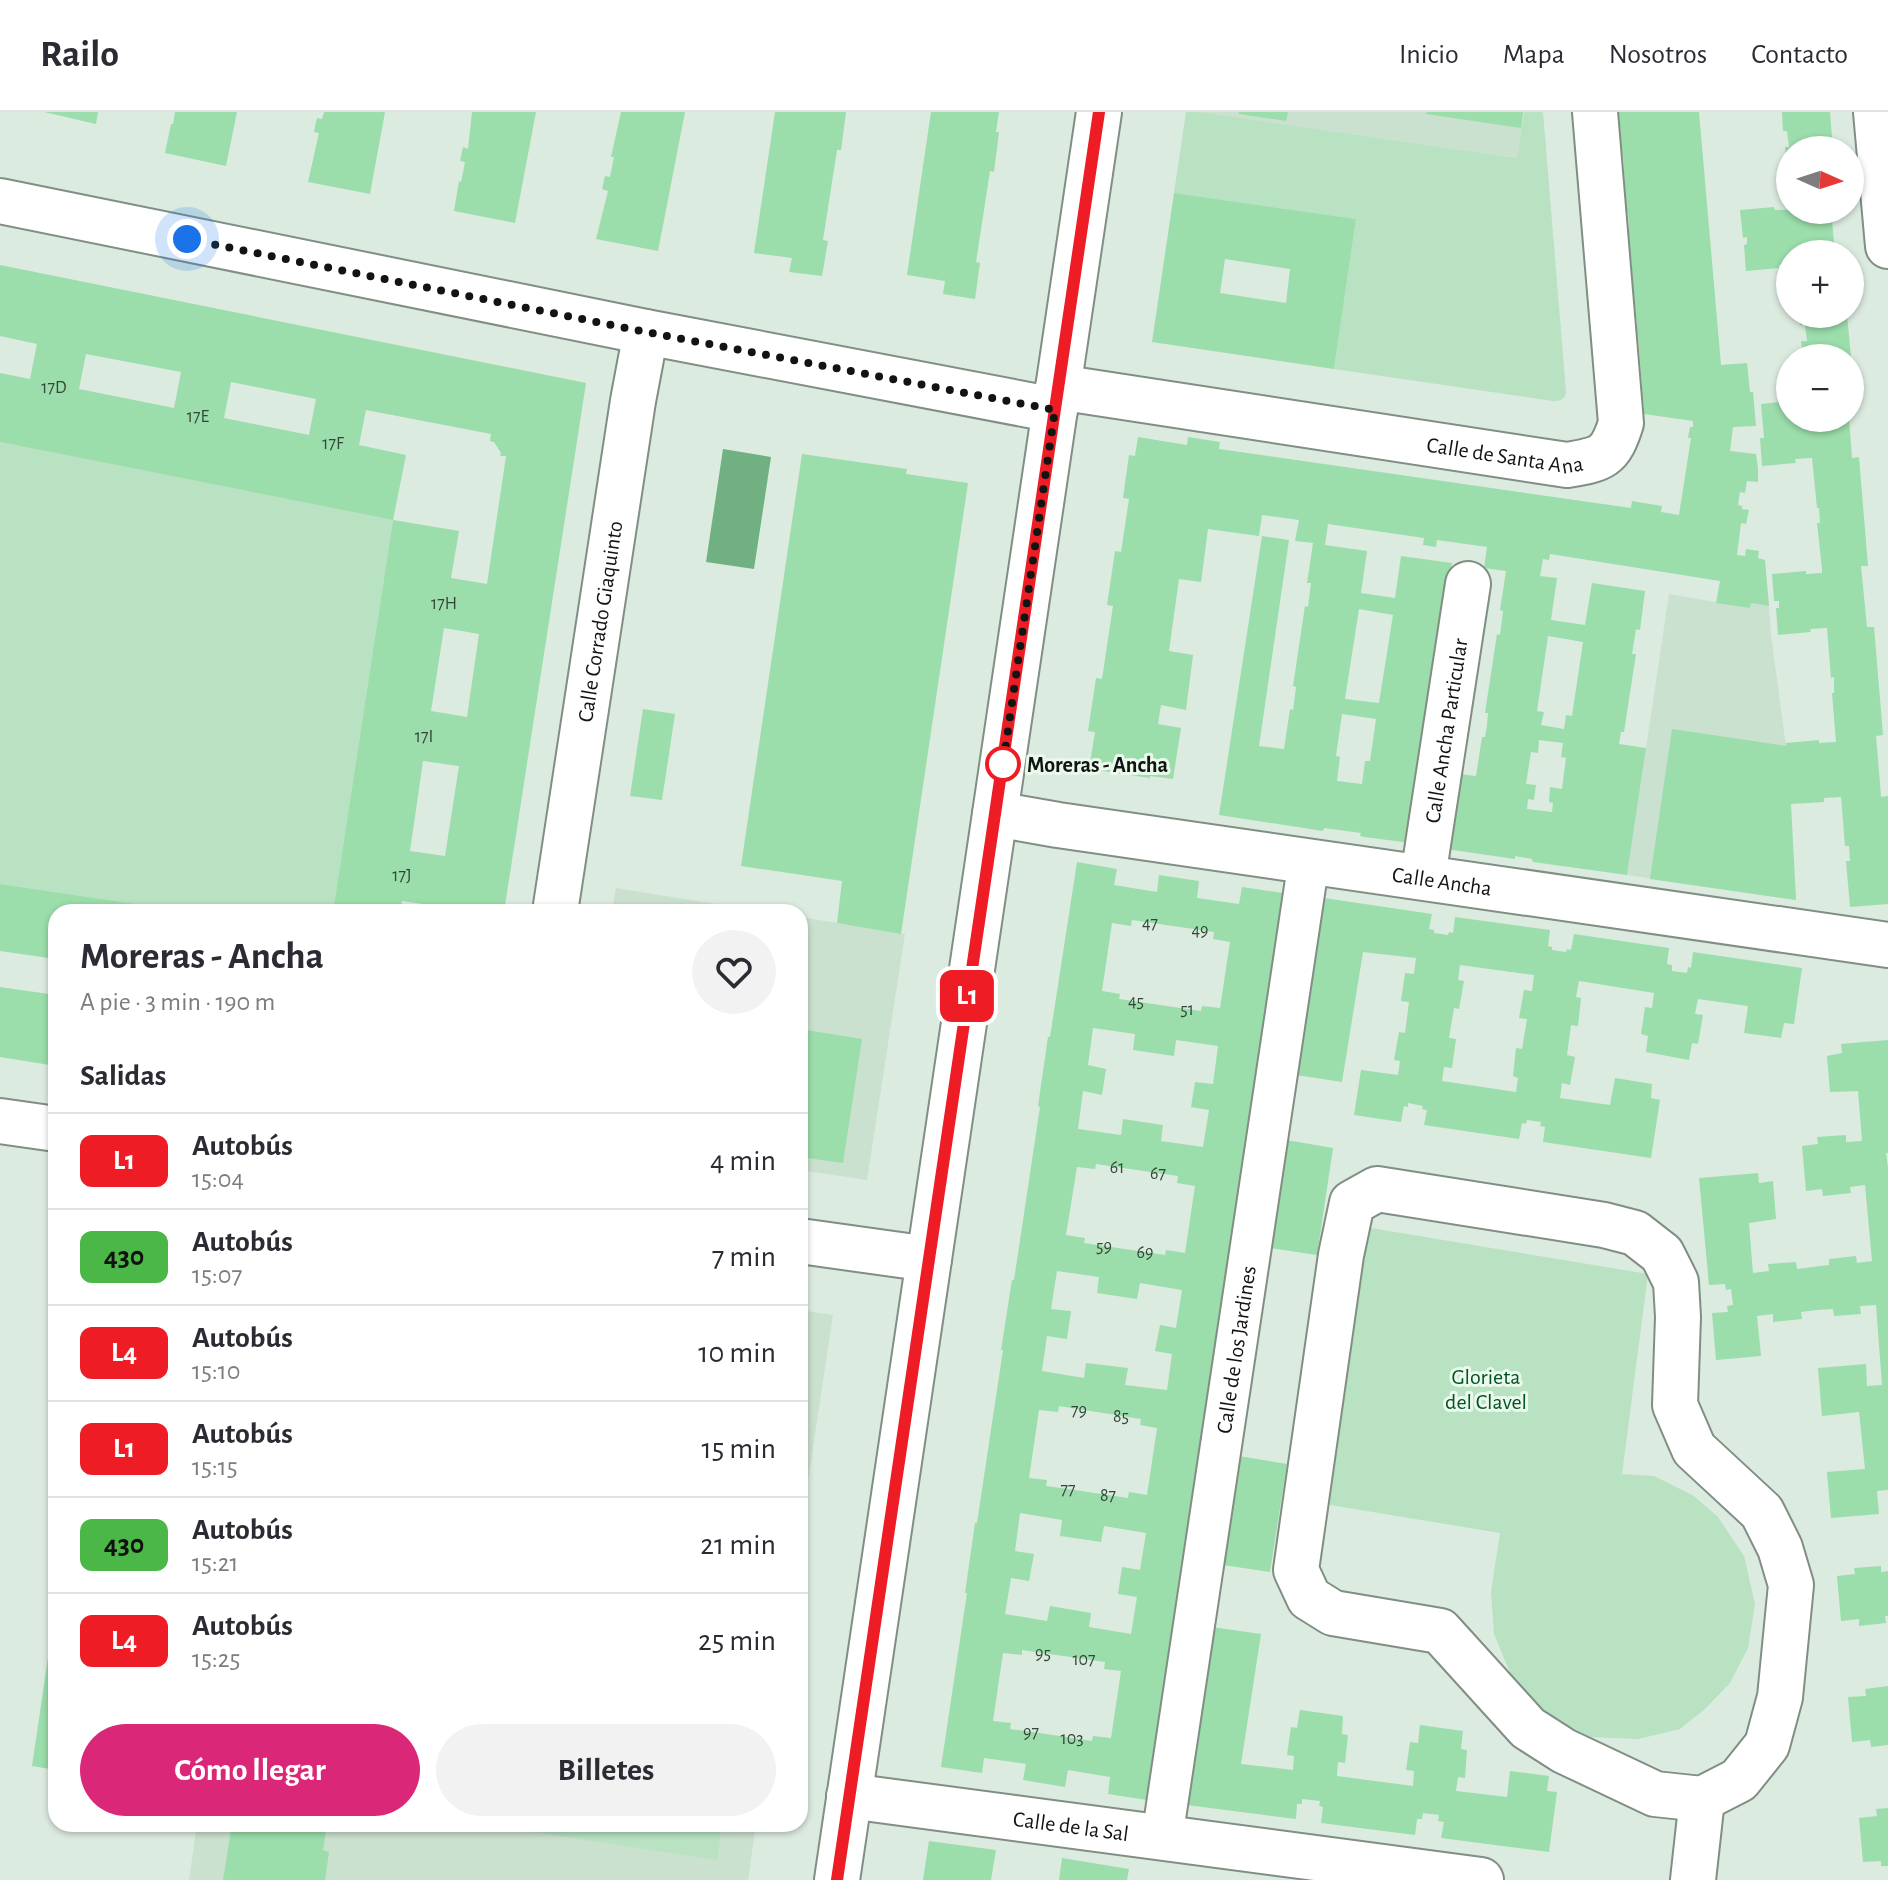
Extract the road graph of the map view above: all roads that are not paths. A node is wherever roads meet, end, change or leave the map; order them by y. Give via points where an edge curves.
1 (1099, 112) edge
2 (1595, 112) edge
3 (1876, 112) edge
4 (0, 201) edge
5 (1888, 246) edge
6 (646, 332) junction
7 (1057, 399) junction
8 (1468, 584) dead end
9 (995, 814) junction
10 (1309, 860) junction
11 (1423, 877) junction
12 (556, 904) edge
13 (1888, 945) edge
14 (0, 1121) edge
15 (48, 1128) edge
16 (808, 1242) edge
17 (929, 1259) junction
18 (849, 1796) junction
19 (1702, 1799) junction
20 (1162, 1838) junction
21 (1293, 1868) edge
22 (837, 1880) edge
23 (1481, 1880) edge
24 (1693, 1880) edge

1 - 7 street
2 - 7 street, Calle de Santa Ana via 1621,423 1614,444 1598,460 1567,465
3 - 5 street
4 - 6 street, Calle de Santa Ana
6 - 7 street, Calle de Santa Ana
6 - 12 street, Calle Corrado Giaquinto
7 - 9 street
8 - 11 street, Calle Ancha Particular
9 - 10 street, Calle Ancha
9 - 17 street
10 - 11 street, Calle Ancha
10 - 20 street, Calle de los Jardines
11 - 13 street, Calle Ancha
14 - 15 street
16 - 17 street
17 - 18 street
18 - 20 street, Calle de la Sal
18 - 22 street
19 - 19 street via 1739,1780 1767,1745 1780,1697 1791,1585 1762,1512 1694,1449 1675,1405 1676,1282 1662,1254 1635,1233 1604,1225 1377,1189 1352,1203 1341,1255 1296,1570 1309,1598 1333,1613 1440,1631 1528,1728 1655,1794
19 - 24 street
20 - 21 street, Calle de la Sal
21 - 23 street, Calle de la Sal

